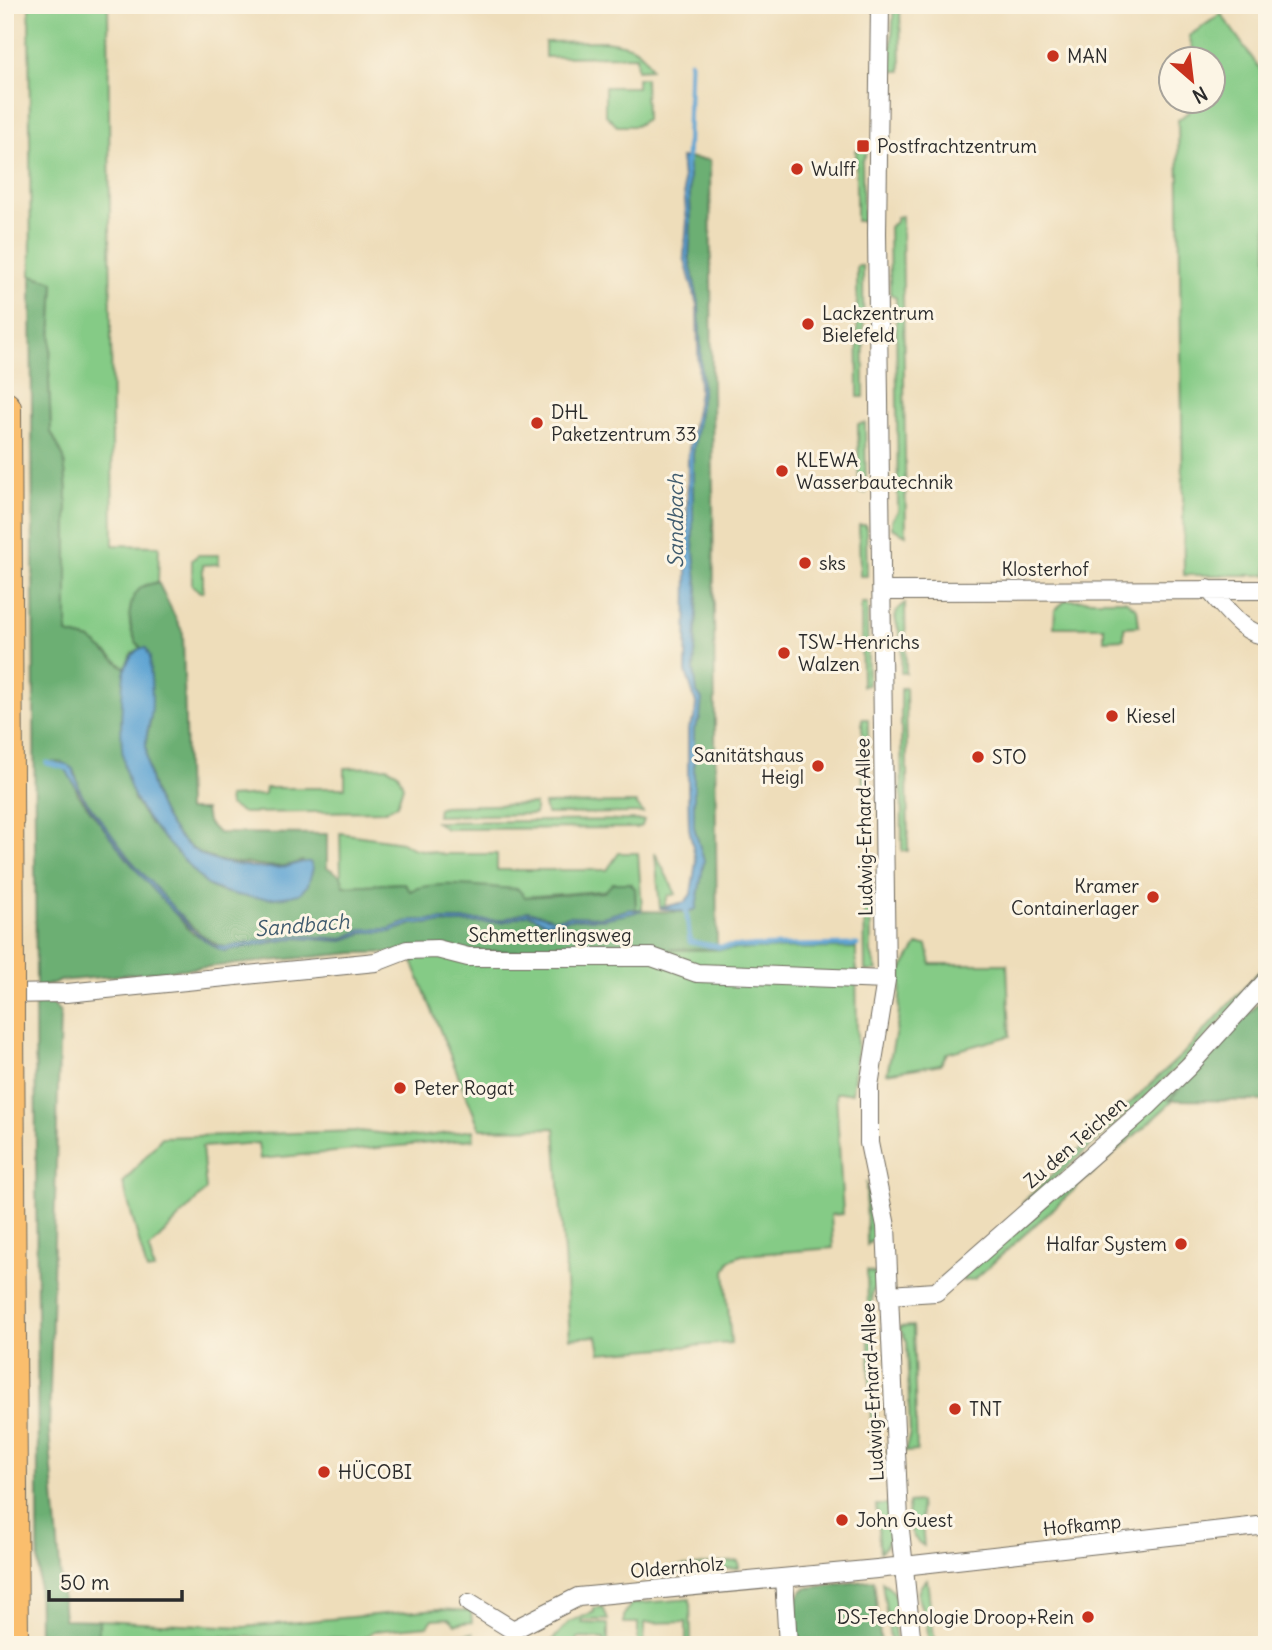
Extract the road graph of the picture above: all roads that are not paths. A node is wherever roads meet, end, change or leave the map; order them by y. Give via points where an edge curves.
1 (880, 5) edge
2 (5, 408) edge
3 (1208, 589) junction
4 (1267, 590) edge
5 (882, 591) junction
6 (1267, 635) edge
7 (886, 980) junction
8 (1267, 980) edge
9 (7, 995) edge
10 (888, 1296) junction
11 (1267, 1525) edge
12 (903, 1567) junction
13 (784, 1578) junction
14 (470, 1603) dead end
15 (12, 1645) edge
16 (788, 1645) edge
17 (912, 1645) edge

1 - 5 street, Ludwig-Erhard-Allee
2 - 9 highway
3 - 4 street, Klosterhof
3 - 5 street, Klosterhof
3 - 6 street via 1243,626
5 - 7 street, Ludwig-Erhard-Allee
7 - 9 street, Schmetterlingsweg via 697,973 652,957 468,957 437,949 407,950 376,962
7 - 10 street, Ludwig-Erhard-Allee via 869,1086 869,1143 886,1226
8 - 10 street, Zu den Teichen via 1148,1106 936,1292
9 - 15 highway
10 - 12 street, Ludwig-Erhard-Allee
11 - 12 street, Hofkamp
12 - 13 street, Oldernholz
12 - 17 street, Ludwig-Erhard-Allee
13 - 14 street, Oldernholz via 579,1597 513,1630
13 - 16 street

